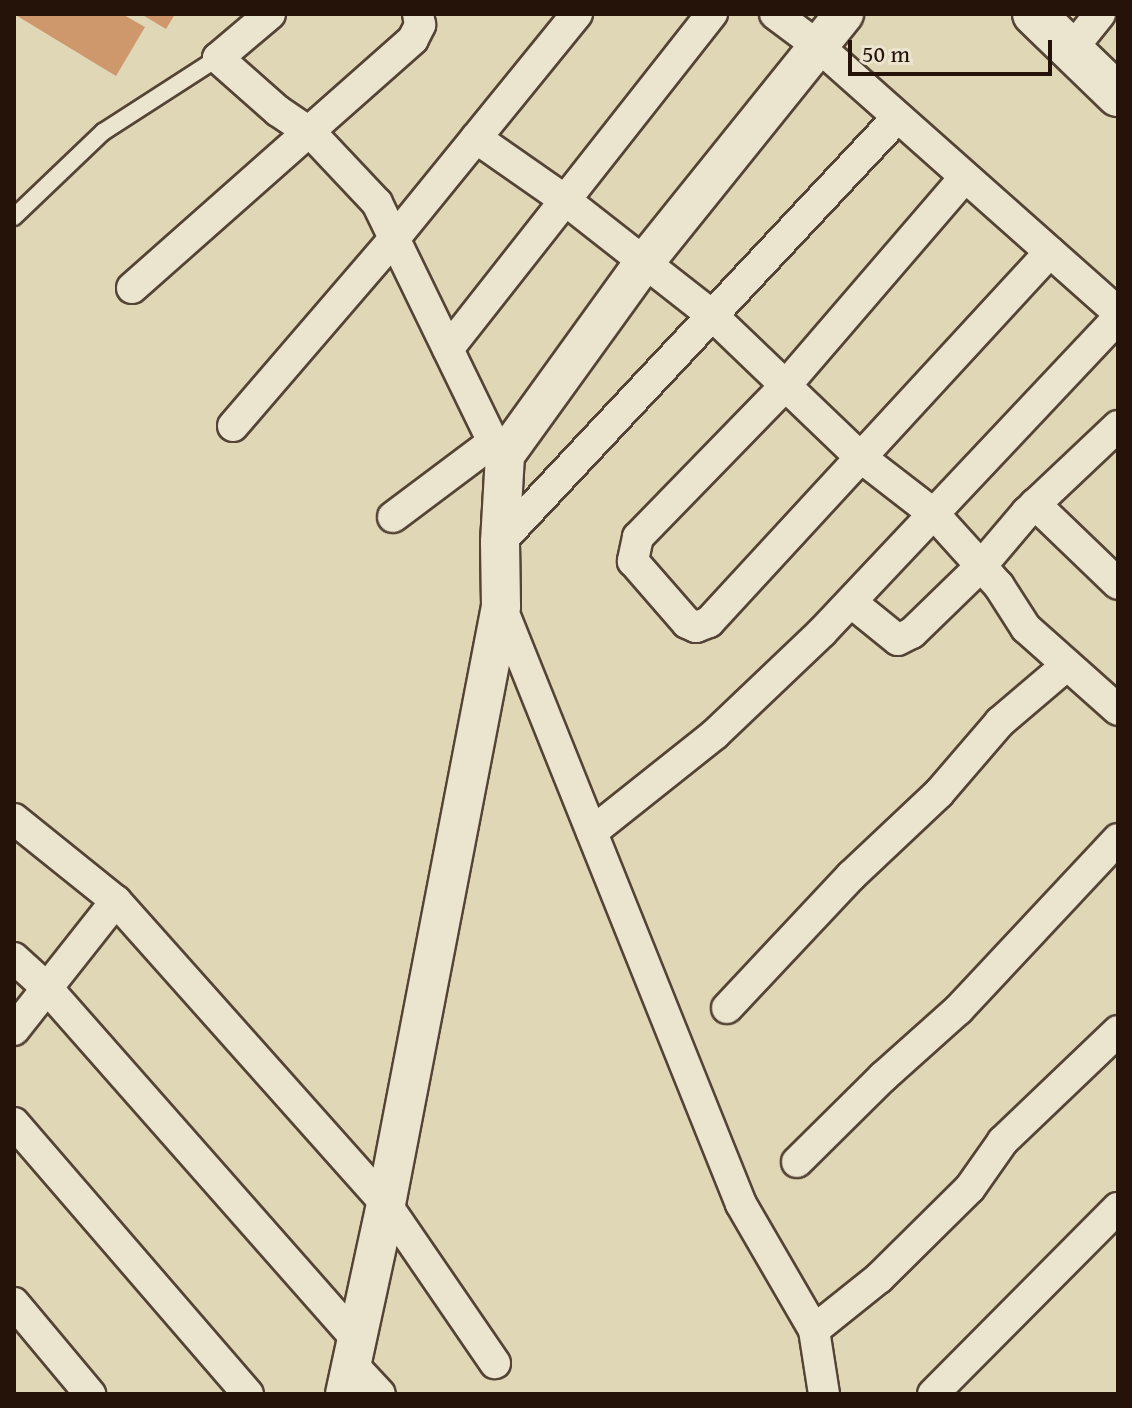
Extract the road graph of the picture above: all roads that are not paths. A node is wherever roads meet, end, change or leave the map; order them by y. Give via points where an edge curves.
1 (270, 14) edge
2 (418, 14) edge
3 (577, 14) edge
4 (712, 14) edge
5 (775, 14) edge
6 (844, 14) edge
7 (1034, 14) edge
8 (1100, 14) edge
9 (818, 46) junction
10 (1071, 50) junction
11 (218, 58) junction
12 (1118, 95) edge
13 (898, 117) junction
14 (311, 133) junction
15 (476, 138) junction
16 (965, 177) junction
17 (565, 200) junction
18 (14, 217) edge
19 (394, 239) junction
20 (1050, 252) junction
21 (643, 264) junction
22 (132, 288) dead end
23 (1118, 315) edge
24 (714, 317) junction
25 (448, 349) junction
26 (785, 386) junction
27 (233, 426) dead end
28 (1115, 434) edge
29 (499, 449) junction
30 (859, 456) junction
31 (1035, 504) junction
32 (934, 514) junction
33 (393, 517) dead end
34 (500, 542) junction
35 (982, 565) junction
36 (1118, 584) edge
37 (851, 602) junction
38 (501, 606) junction
39 (1067, 665) junction
40 (1118, 710) edge
41 (14, 819) edge
42 (592, 832) junction
43 (1118, 839) edge
44 (116, 901) junction
45 (14, 958) edge
46 (47, 988) junction
47 (727, 1008) dead end
48 (14, 1030) edge
49 (1118, 1031) edge
50 (14, 1123) edge
51 (797, 1162) dead end
52 (386, 1204) junction
53 (1118, 1208) edge
54 (14, 1303) edge
55 (814, 1330) junction
56 (495, 1363) dead end
57 (351, 1365) edge
58 (90, 1394) edge
59 (248, 1394) edge
60 (380, 1394) edge
61 (824, 1394) edge
62 (933, 1394) edge

1 - 11 street
2 - 14 street via 420,25 413,39
3 - 15 street
4 - 17 street
5 - 9 street
6 - 9 street
7 - 10 main road
8 - 10 street
9 - 13 street
9 - 21 street
10 - 12 main road
11 - 14 street
11 - 18 lane via 103,132
13 - 16 street
13 - 24 street
14 - 19 street via 377,203
14 - 22 street
15 - 17 street
15 - 19 street
16 - 20 street
16 - 26 street
17 - 21 street
17 - 25 street
19 - 25 street
19 - 27 street
20 - 23 street
20 - 30 street
21 - 24 street
21 - 29 street
23 - 32 street
24 - 26 street
24 - 34 street
25 - 29 street
26 - 30 street
26 - 30 street via 638,537 633,561 687,623 696,627 709,622
28 - 31 street
29 - 33 street
29 - 34 street
30 - 32 street
31 - 35 street
31 - 36 street
32 - 35 street
32 - 37 street
34 - 38 street
35 - 37 street via 912,633 898,640
35 - 39 street via 1026,628
37 - 42 street via 715,734
38 - 42 street
38 - 52 street
39 - 40 street
39 - 47 street via 1000,722 939,793 851,876
41 - 44 street
42 - 55 street via 741,1204
43 - 51 street via 958,1010
44 - 46 street
44 - 52 street
45 - 46 street
46 - 48 street
46 - 57 street
49 - 55 street via 1003,1141 970,1188 890,1268
50 - 59 street
52 - 56 street
52 - 57 street
53 - 62 street
54 - 58 street
55 - 61 street
57 - 60 street

